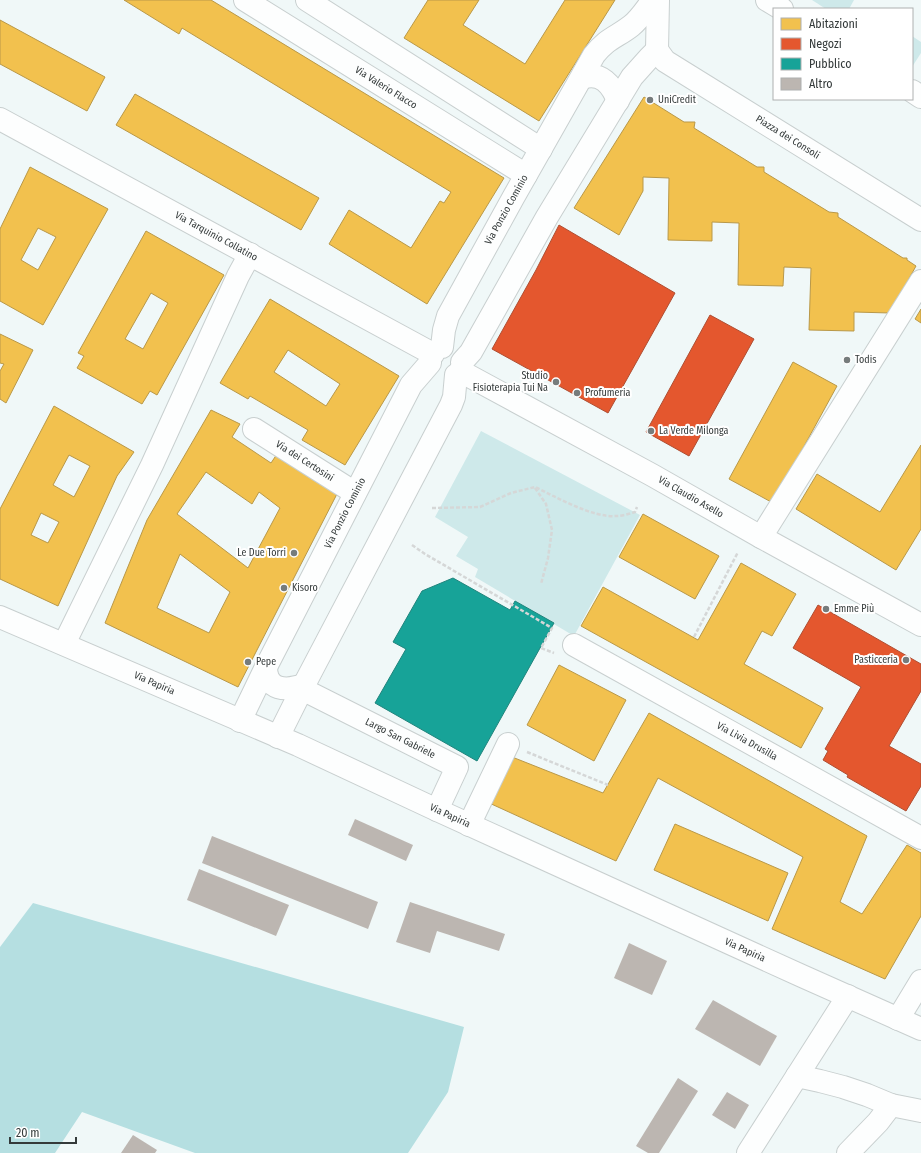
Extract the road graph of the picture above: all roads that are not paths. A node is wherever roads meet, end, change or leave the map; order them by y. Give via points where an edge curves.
1 (245, 0) edge
2 (307, 0) edge
3 (653, 0) edge
4 (658, 0) edge
5 (767, 0) edge
6 (780, 8) edge
7 (657, 50) junction
8 (582, 78) junction
9 (618, 101) junction
10 (0, 119) edge
11 (541, 149) junction
12 (526, 175) junction
13 (921, 220) edge
14 (250, 254) junction
15 (921, 281) edge
16 (435, 355) junction
17 (459, 369) junction
18 (254, 429) dead end
19 (355, 493) junction
20 (761, 537) junction
21 (0, 617) edge
22 (919, 619) edge
23 (64, 644) junction
24 (574, 645) road end
25 (266, 667) junction
26 (303, 687) junction
27 (240, 721) junction
28 (278, 738) junction
29 (508, 744) road end
30 (437, 810) junction
31 (469, 824) junction
32 (921, 838) edge
33 (921, 981) edge
34 (848, 996) junction
35 (898, 1019) junction
36 (921, 1029) edge
37 (797, 1076) junction
38 (891, 1105) junction
39 (921, 1111) edge
40 (748, 1153) edge
41 (848, 1153) edge

1 - 12 street, Via Valerio Flacco
2 - 11 street
3 - 8 street, Via Ponzio Cominio via 635,22 603,45 594,55
4 - 7 street
5 - 6 street
7 - 9 street via 632,77
7 - 13 street, Piazza dei Consoli via 665,61
8 - 9 street via 594,76 606,81
8 - 11 street, Via Ponzio Cominio
9 - 17 street via 547,217 472,352
10 - 14 street, Via Tarquinio Collatino
11 - 12 street, Via Ponzio Cominio
12 - 16 street, Via Ponzio Cominio via 448,316
14 - 16 street, Via Tarquinio Collatino
14 - 23 street via 152,465
15 - 20 street
16 - 17 street, Via Tarquinio Collatino via 433,370 439,376 450,378
16 - 19 street, Via Ponzio Cominio via 411,385
17 - 20 street, Via Claudio Asello
17 - 26 street via 451,405
18 - 19 street, Via dei Certosini
19 - 25 street, Via Ponzio Cominio
20 - 22 street, Via Claudio Asello
21 - 23 street, Via Papiria
23 - 27 street, Via Papiria
24 - 32 street, Via Livia Drusilla
25 - 26 street via 268,680 276,686 288,689
25 - 27 street, Via Ponzio Cominio
26 - 28 street
26 - 30 street, Largo San Gabriele via 457,767
27 - 28 street, Via Papiria
28 - 30 street, Via Papiria
29 - 31 street
30 - 31 street, Via Papiria
31 - 34 street, Via Papiria
33 - 35 street
34 - 35 street, Via Papiria
34 - 37 street
35 - 36 street, Via Papiria
37 - 38 street via 843,1087
37 - 40 street
38 - 39 street
38 - 41 street

